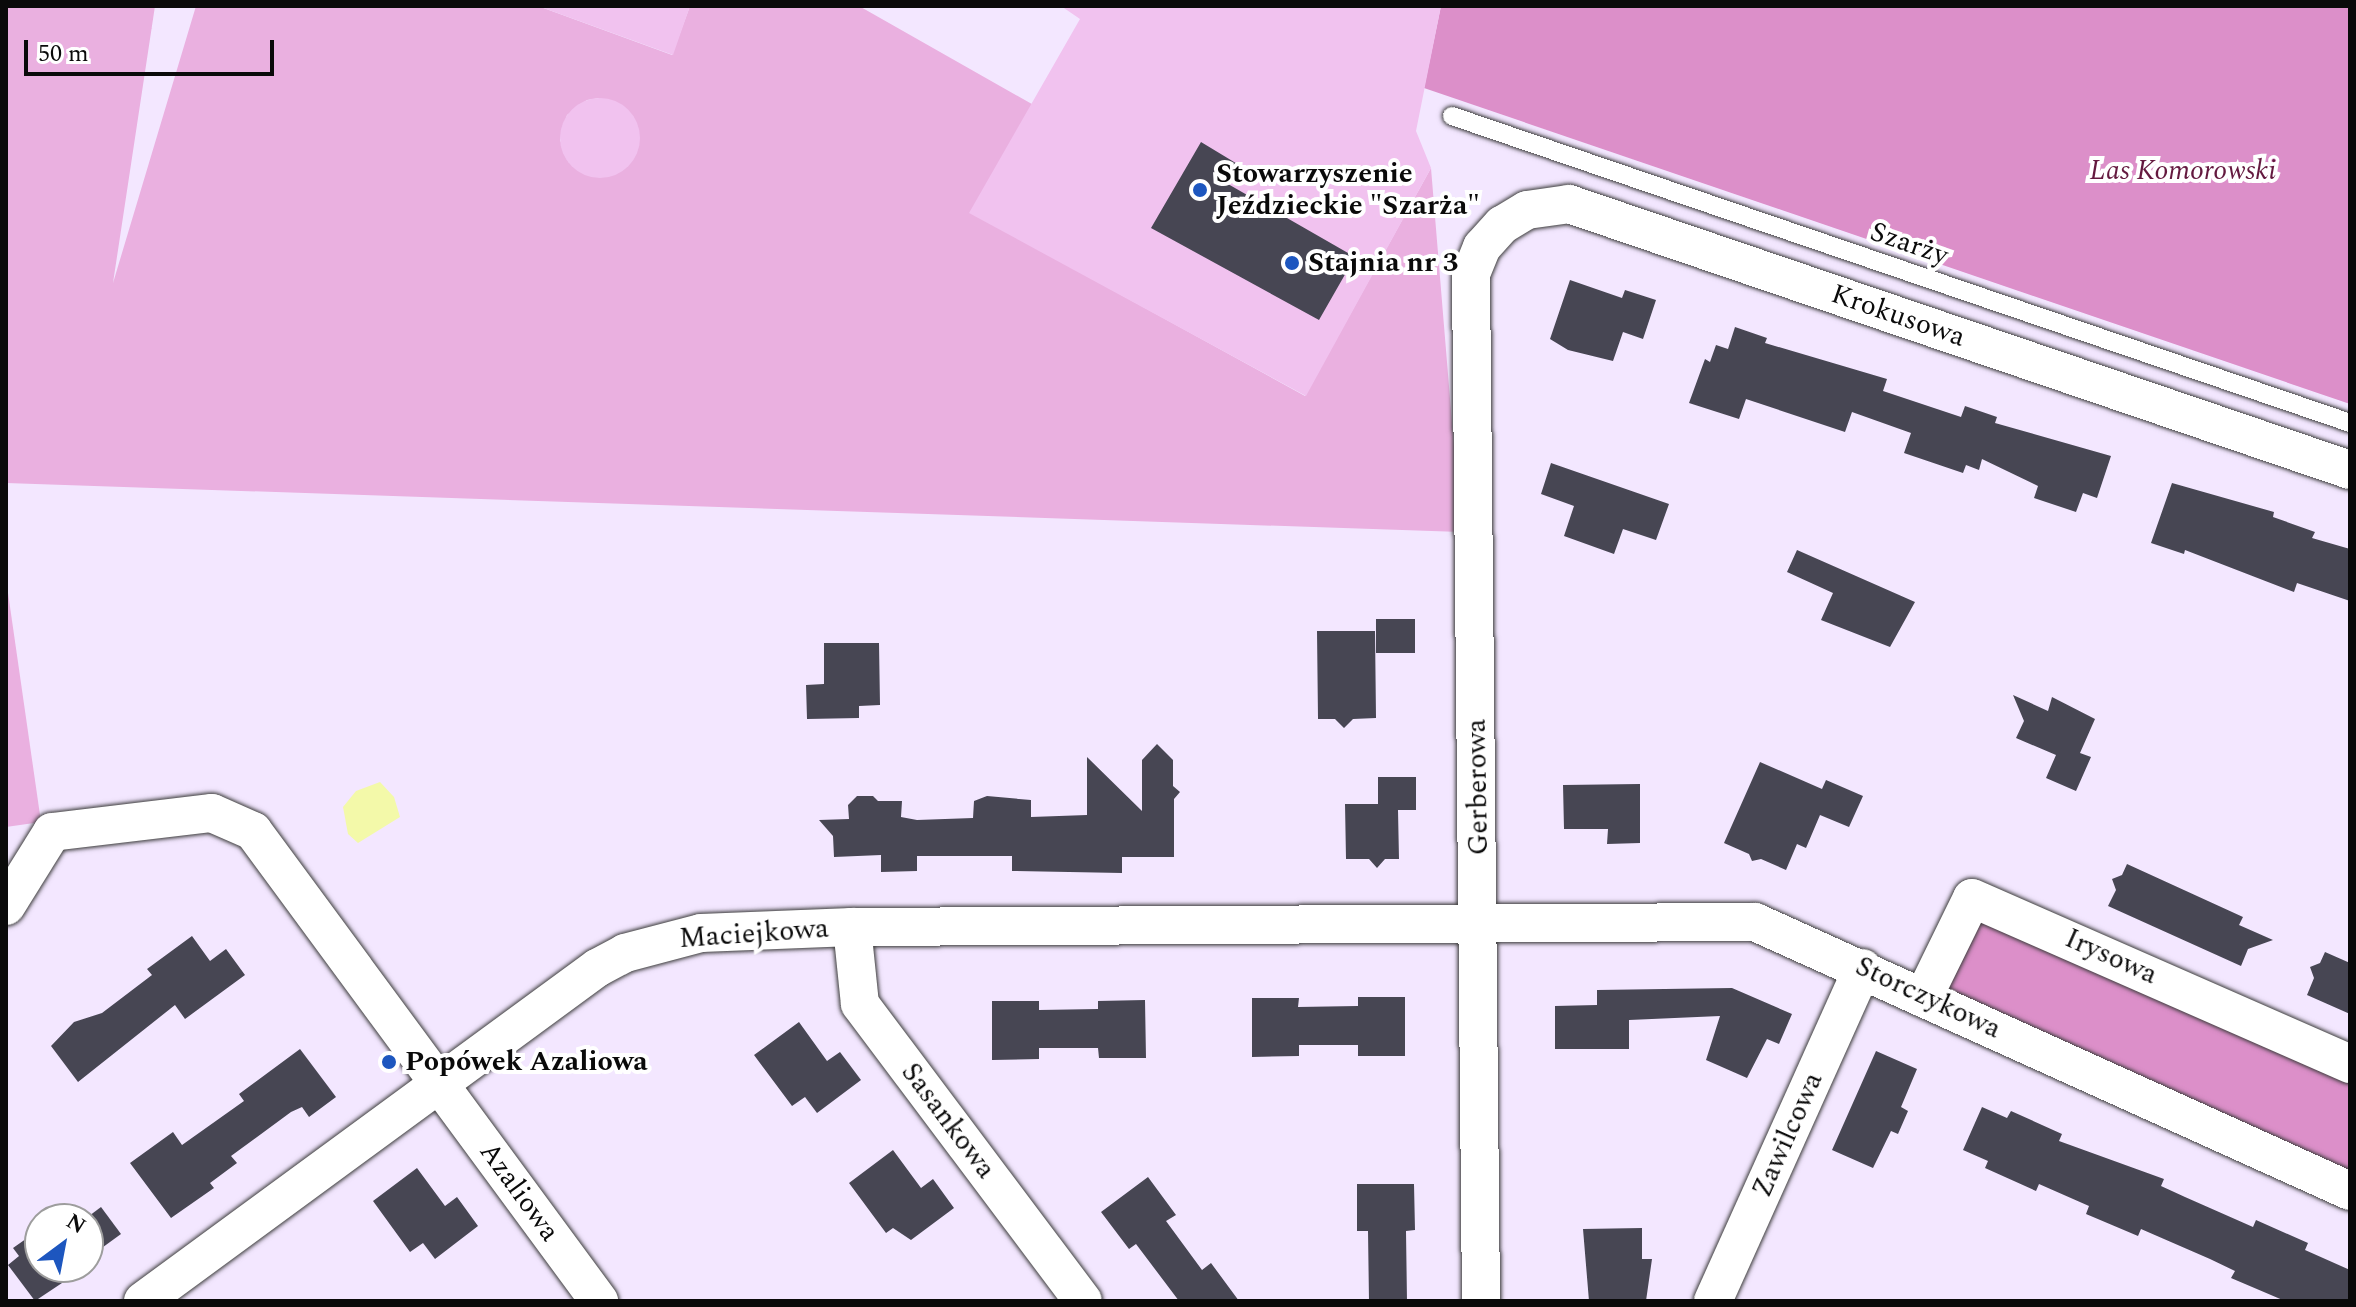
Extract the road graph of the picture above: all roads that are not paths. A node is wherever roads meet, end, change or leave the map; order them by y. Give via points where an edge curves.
1 (1452, 116) dead end
2 (1471, 274) joint
3 (2350, 423) edge
4 (2350, 470) edge
5 (6, 906) edge
6 (1480, 923) junction
7 (852, 927) junction
8 (1863, 968) junction
9 (1923, 998) junction
10 (2350, 1064) edge
11 (439, 1083) junction
12 (2350, 1191) edge
13 (143, 1301) edge
14 (599, 1301) edge
15 (1083, 1301) edge
16 (1481, 1301) edge
17 (1713, 1301) edge

1 - 3 lane, Szarży
2 - 4 street, Krokusowa via 1482,247 1502,225 1541,206 1569,204
2 - 6 street, Gerberowa
5 - 11 street, Azaliowa via 52,832 225,816 265,844
6 - 7 street, Maciejkowa
6 - 8 street, Storczykowa via 1755,922
6 - 16 street, Gerberowa
7 - 11 street, Maciejkowa via 701,933 625,953 571,985
7 - 15 street, Sasankowa via 860,1004
8 - 9 street, Storczykowa
8 - 17 street, Zawilcowa
9 - 10 street, Irysowa via 1972,898
9 - 12 street, Storczykowa
11 - 13 street, Maciejkowa
11 - 14 street, Azaliowa

